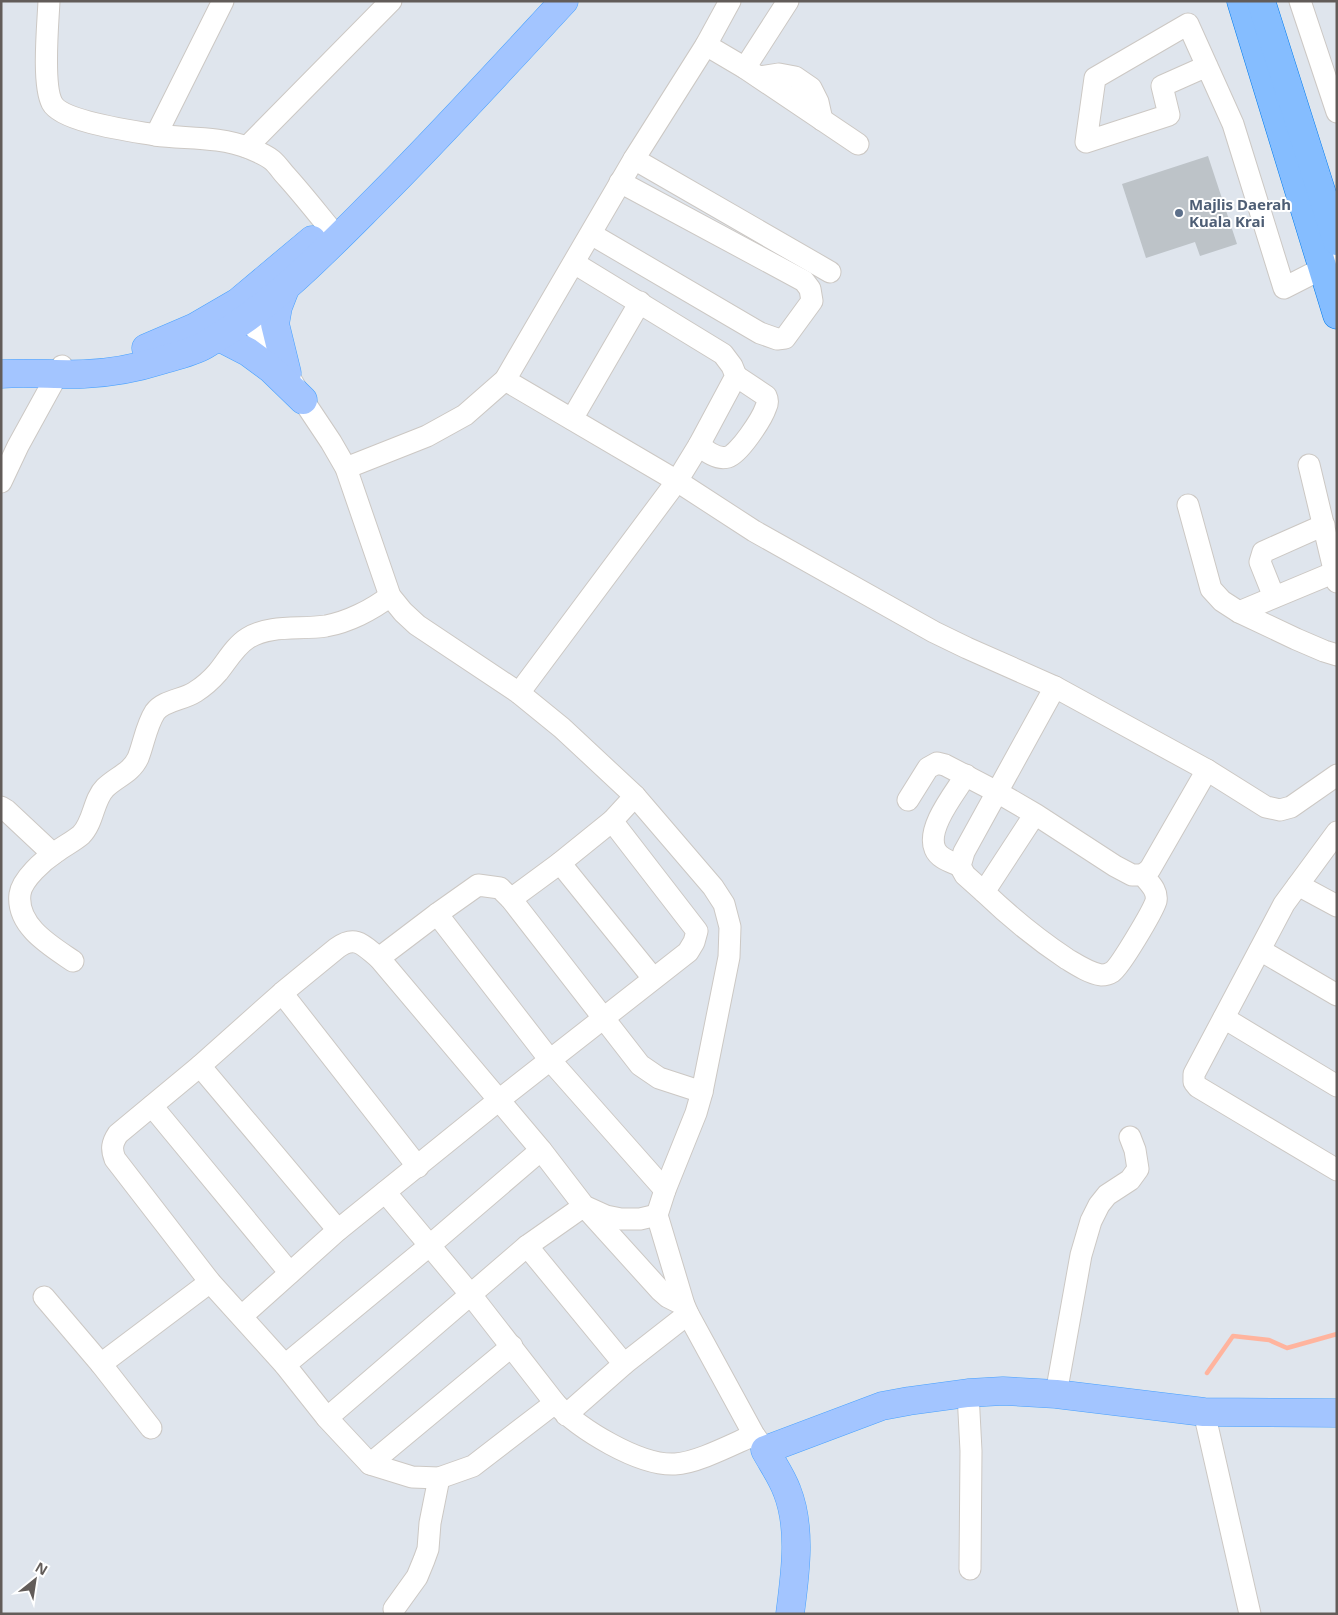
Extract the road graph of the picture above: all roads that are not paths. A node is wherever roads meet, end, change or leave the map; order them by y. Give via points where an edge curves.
1 (49, 1) edge
2 (223, 1) edge
3 (390, 1) edge
4 (549, 1) edge
5 (564, 1) edge
6 (730, 1) edge
7 (788, 1) edge
8 (1241, 1) edge
9 (1261, 1) edge
10 (1300, 1) edge
11 (706, 45) junction
12 (1207, 66) junction
13 (752, 73) junction
14 (1337, 112) edge
15 (156, 135) junction
16 (858, 144) dead end
17 (247, 147) junction
18 (634, 159) junction
19 (620, 182) junction
20 (1335, 230) edge
21 (333, 232) junction
22 (590, 234) junction
23 (574, 263) junction
24 (1329, 264) edge
25 (830, 272) dead end
26 (286, 289) junction
27 (640, 302) junction
28 (243, 310) junction
29 (1337, 315) edge
30 (218, 336) junction
31 (51, 371) junction
32 (287, 373) junction
33 (1, 374) edge
34 (736, 376) junction
35 (505, 380) junction
36 (303, 400) junction
37 (572, 419) junction
38 (699, 445) junction
39 (1309, 465) dead end
40 (346, 468) junction
41 (677, 481) junction
42 (1, 482) edge
43 (1188, 505) dead end
44 (1324, 525) junction
45 (1336, 577) edge
46 (390, 596) junction
47 (1274, 598) junction
48 (1239, 612) junction
49 (1337, 655) edge
50 (1055, 686) junction
51 (519, 693) junction
52 (1207, 770) junction
53 (1337, 775) edge
54 (966, 776) junction
55 (997, 792) junction
56 (635, 796) junction
57 (908, 800) dead end
58 (1, 807) edge
59 (1035, 814) junction
60 (612, 820) junction
61 (1337, 832) edge
62 (54, 854) junction
63 (560, 863) junction
64 (960, 866) junction
65 (1143, 875) junction
66 (1298, 885) junction
67 (984, 892) junction
68 (511, 899) junction
69 (1337, 906) edge
70 (437, 914) junction
71 (1260, 950) junction
72 (380, 958) junction
73 (73, 961) dead end
74 (653, 978) junction
75 (282, 993) junction
76 (1337, 995) edge
77 (1224, 1018) junction
78 (604, 1019) junction
79 (550, 1060) junction
80 (200, 1066) junction
81 (1337, 1086) edge
82 (702, 1092) junction
83 (499, 1100) junction
84 (152, 1106) junction
85 (1130, 1137) dead end
86 (541, 1150) junction
87 (418, 1167) junction
88 (1336, 1169) edge
89 (665, 1190) junction
90 (385, 1192) junction
91 (584, 1206) junction
92 (657, 1215) junction
93 (338, 1230) junction
94 (429, 1246) junction
95 (527, 1246) junction
96 (290, 1273) junction
97 (210, 1282) junction
98 (471, 1295) junction
99 (44, 1297) dead end
100 (686, 1310) junction
101 (242, 1316) junction
102 (512, 1346) junction
103 (101, 1364) junction
104 (624, 1364) junction
105 (285, 1365) junction
106 (968, 1393) junction
107 (1056, 1394) junction
108 (561, 1409) junction
109 (1204, 1412) junction
110 (1337, 1413) edge
111 (327, 1418) junction
112 (151, 1428) dead end
113 (759, 1442) junction
114 (370, 1464) junction
115 (439, 1478) junction
116 (970, 1569) dead end
117 (394, 1609) dead end
118 (790, 1614) edge
119 (1250, 1614) edge

1 - 15 street via 47,91 52,104 62,113 83,121
2 - 15 street
3 - 17 street
4 - 21 main road
5 - 21 main road via 436,140
6 - 11 street
7 - 13 street
8 - 24 highway
9 - 20 highway
10 - 14 street
11 - 13 street
11 - 18 street
12 - 12 street via 1188,24 1094,78 1086,142 1169,115 1162,86
12 - 24 street via 1233,124 1284,288
13 - 16 street via 795,77 811,88 822,120
15 - 17 street
17 - 21 street via 271,159
18 - 19 street
18 - 25 street
19 - 22 street
19 - 22 street via 804,281 810,289 812,301 785,338 777,340
21 - 26 main road
21 - 28 main road
22 - 23 street
23 - 27 street
23 - 35 street
24 - 29 highway
26 - 28 main road
26 - 32 main road via 275,324
27 - 34 street via 723,354
27 - 37 street
28 - 30 main road
28 - 31 main road via 155,345
28 - 32 street
30 - 31 main road via 204,346 121,370 86,374
30 - 36 main road via 263,363
31 - 33 main road
31 - 42 street
32 - 36 street
34 - 38 street
34 - 38 street via 766,396 768,400 763,415 737,452 727,457 717,457
35 - 37 street
35 - 40 street via 464,415 427,436
36 - 40 street
37 - 41 street
38 - 41 street
39 - 44 street
40 - 46 street
41 - 50 street via 754,531 934,632
41 - 51 street
43 - 48 street via 1211,589 1222,602
44 - 45 street
44 - 47 street via 1263,552 1260,562
45 - 47 street
46 - 51 street via 417,625
46 - 62 street via 376,607 326,626 270,630 248,638 195,692 157,710 133,768 105,788 88,826 80,836
47 - 48 street
48 - 49 street
50 - 52 street
50 - 55 street
51 - 56 street
52 - 53 street via 1266,808 1280,810 1291,807
52 - 65 street via 1150,869
54 - 55 street
54 - 57 street via 937,763 928,768
54 - 64 street via 933,836 935,850
55 - 59 street
55 - 64 street via 964,852
56 - 60 street
56 - 82 street via 713,886 724,904 730,927 728,957
58 - 62 street
59 - 65 street via 1115,866 1132,875
59 - 67 street
60 - 63 street
60 - 74 street via 697,931 688,952
61 - 66 street
62 - 73 street via 23,884 21,909 30,927 43,940
63 - 68 street
63 - 74 street
64 - 67 street
65 - 67 street via 1156,890 1156,901 1119,965 1111,973 1102,975 1084,969 1040,941
66 - 69 street
66 - 71 street
68 - 70 street via 500,888 478,884
68 - 78 street
70 - 72 street
70 - 79 street
71 - 76 street
71 - 77 street
72 - 75 street via 360,942 345,942
72 - 83 street
74 - 78 street
75 - 80 street
75 - 87 street
77 - 81 street
77 - 88 street via 1194,1074 1194,1082
78 - 79 street
78 - 82 street via 640,1065 660,1078
79 - 83 street
79 - 89 street
80 - 84 street
80 - 93 street
82 - 89 street
83 - 86 street
83 - 87 street
84 - 96 street
84 - 97 street via 118,1134 112,1151
85 - 107 street via 1138,1169 1130,1180 1107,1194 1091,1221
86 - 91 street
86 - 94 street
87 - 90 street
89 - 92 street
90 - 93 street
90 - 94 street
91 - 92 street via 621,1219
91 - 95 street
91 - 100 street via 660,1290
92 - 100 street
93 - 96 street
94 - 98 street
94 - 105 street
95 - 98 street
95 - 104 street
96 - 101 street
97 - 101 street
97 - 103 street
98 - 102 street
98 - 111 street
99 - 103 street
100 - 104 street
100 - 113 street
101 - 105 street
102 - 108 street
102 - 114 street
103 - 112 street
104 - 108 street
105 - 111 street
106 - 107 main road
106 - 113 main road via 882,1406
106 - 116 street
107 - 109 main road
108 - 113 street via 580,1426 623,1450 654,1462 676,1464
108 - 115 street via 472,1466
109 - 110 main road
109 - 119 street
111 - 114 street
113 - 118 main road via 787,1491 794,1519 796,1551
114 - 115 street via 412,1477
115 - 117 street via 428,1549 417,1577

